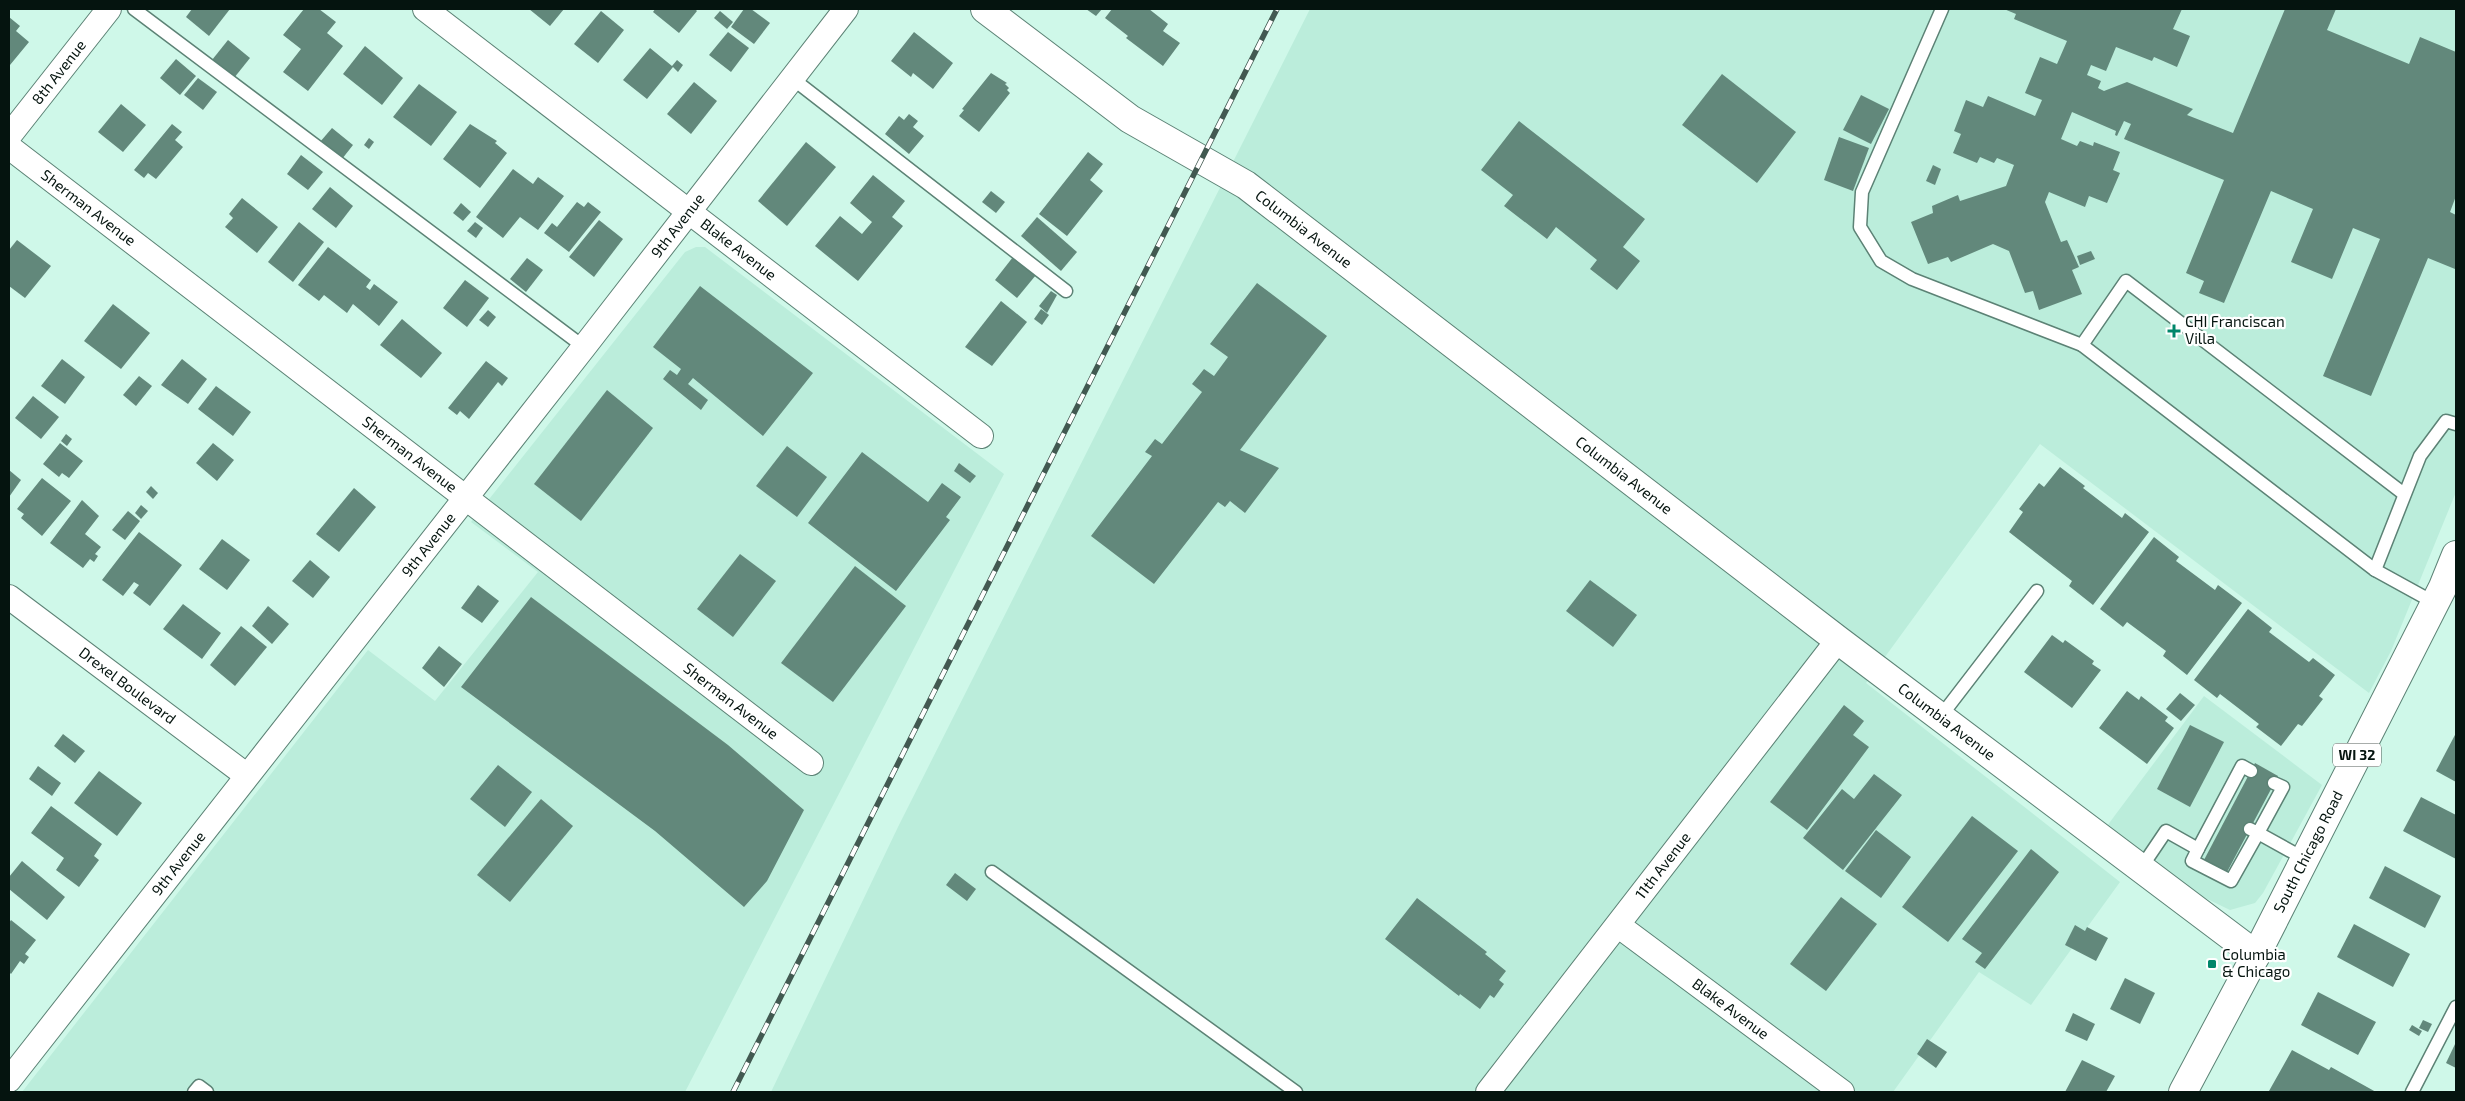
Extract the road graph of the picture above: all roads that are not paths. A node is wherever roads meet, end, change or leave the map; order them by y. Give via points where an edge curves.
1 (109, 9) edge
2 (134, 9) edge
3 (425, 9) edge
4 (846, 9) edge
5 (985, 9) edge
6 (1942, 9) edge
7 (793, 79) junction
8 (9, 136) edge
9 (9, 147) edge
10 (690, 211) junction
11 (1066, 291) dead end
12 (2082, 345) junction
13 (584, 347) junction
14 (2456, 424) edge
15 (981, 436) dead end
16 (2404, 494) junction
17 (464, 498) junction
18 (2456, 555) edge
19 (2375, 570) junction
20 (2037, 591) dead end
21 (9, 596) edge
22 (2435, 603) junction
23 (1838, 640) junction
24 (1942, 716) junction
25 (811, 763) dead end
26 (2251, 770) dead end
27 (246, 776) junction
28 (2274, 782) dead end
29 (2254, 831) junction
30 (2198, 849) junction
31 (2305, 858) junction
32 (2141, 868) junction
33 (992, 872) dead end
34 (1619, 926) junction
35 (2256, 954) junction
36 (2456, 1007) edge
37 (9, 1080) edge
38 (194, 1092) edge
39 (207, 1092) edge
40 (1296, 1092) edge
41 (1488, 1092) edge
42 (1842, 1092) edge
43 (2182, 1092) edge
44 (2412, 1092) edge

1 - 8 street, 8th Avenue
2 - 13 lane
3 - 10 street, Blake Avenue
4 - 7 street, 9th Avenue
5 - 23 street, Columbia Avenue via 1130,119 1246,186
6 - 12 lane via 1862,192 1860,227 1881,260 1912,279
7 - 10 street, 9th Avenue
7 - 11 lane
9 - 17 street, Sherman Avenue
10 - 13 street, 9th Avenue
10 - 15 street, Blake Avenue
12 - 16 lane via 2126,281
12 - 19 lane
13 - 17 street, 9th Avenue
14 - 16 lane via 2446,421 2420,456
16 - 19 lane
17 - 25 street, Sherman Avenue
17 - 27 street, 9th Avenue
18 - 22 street, South Chicago Road / WI 32
19 - 22 lane
20 - 24 lane
21 - 27 street, Drexel Boulevard
22 - 31 street, South Chicago Road / WI 32
23 - 24 street, Columbia Avenue
23 - 34 street, 11th Avenue
24 - 32 street, Columbia Avenue
26 - 30 lane via 2242,766 2238,784 2210,837
27 - 37 street, 9th Avenue
28 - 29 lane via 2283,787 2270,801
29 - 30 lane via 2231,881 2192,861
29 - 31 lane
30 - 32 lane via 2166,831
31 - 35 street, South Chicago Road / WI 32
32 - 35 street, Columbia Avenue
33 - 40 lane
34 - 41 street, 11th Avenue
34 - 42 street, Blake Avenue
35 - 43 street, South Chicago Road / WI 32
36 - 44 lane
38 - 39 lane via 199,1086

